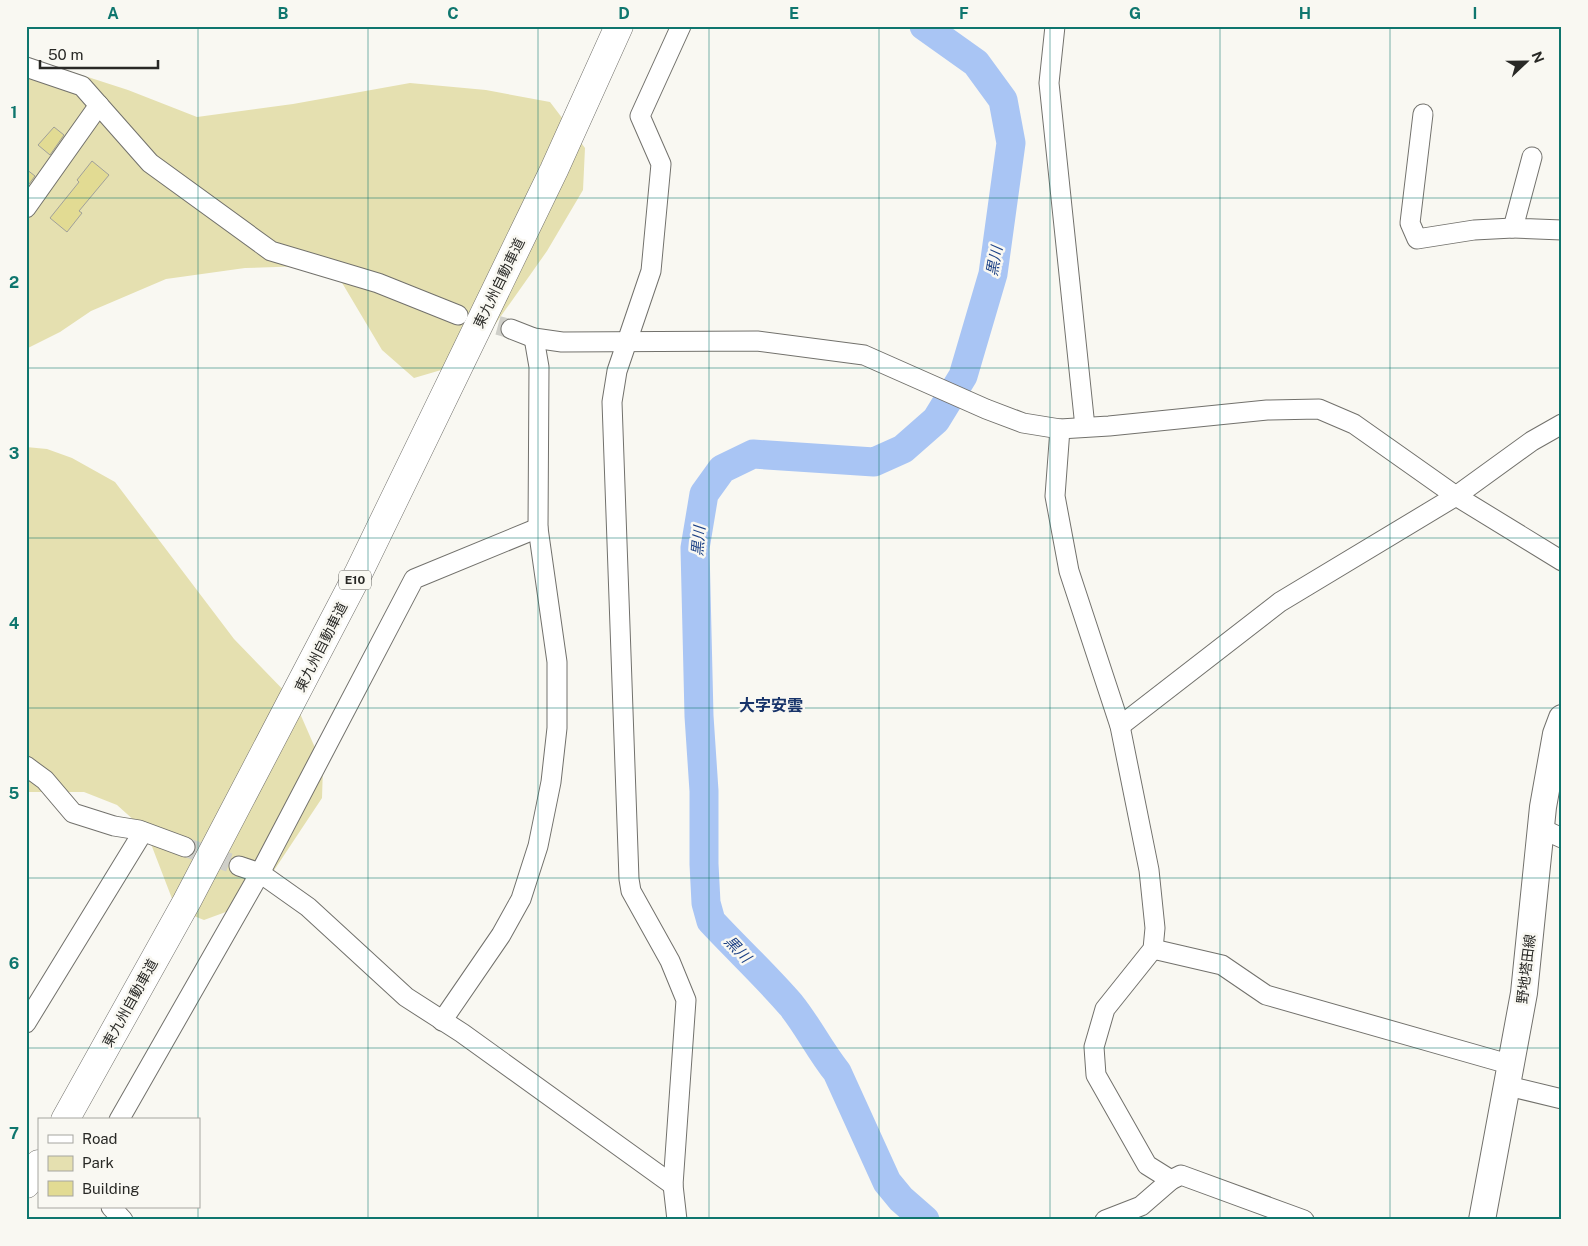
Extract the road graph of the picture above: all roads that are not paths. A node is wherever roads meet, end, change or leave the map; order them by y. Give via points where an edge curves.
1 (619, 26) edge
2 (681, 26) edge
3 (1055, 26) edge
4 (26, 67) edge
5 (99, 105) junction
6 (1423, 114) dead end
7 (1532, 157) dead end
8 (26, 208) edge
9 (1513, 228) junction
10 (1562, 230) edge
11 (458, 315) tunnel mouth
12 (511, 329) tunnel mouth
13 (534, 338) junction
14 (627, 342) junction
15 (1562, 424) edge
16 (1085, 427) junction
17 (1060, 428) junction
18 (1456, 496) junction
19 (538, 528) junction
20 (1562, 561) edge
21 (1562, 718) edge
22 (1120, 726) junction
23 (26, 766) edge
24 (143, 832) junction
25 (1551, 833) edge
26 (185, 847) tunnel mouth
27 (239, 866) tunnel mouth
28 (260, 873) junction
29 (1153, 949) junction
30 (28, 1015) edge
31 (442, 1021) junction
32 (1510, 1075) junction
33 (1562, 1098) edge
34 (66, 1118) edge
35 (120, 1118) edge
36 (38, 1166) edge
37 (1171, 1180) junction
38 (26, 1184) edge
39 (674, 1184) junction
40 (112, 1208) edge
41 (123, 1220) edge
42 (677, 1220) edge
43 (1105, 1220) edge
44 (1304, 1220) edge
45 (1482, 1220) edge

1 - 34 highway, 東九州自動車道 / E10 via 554,170 319,650 187,901
2 - 14 street via 640,116 661,164 651,271
3 - 16 street via 1049,83
4 - 5 street via 82,86
5 - 8 street
5 - 11 street via 150,163 271,251 378,283
6 - 9 street via 1410,223 1417,239
7 - 9 street
9 - 10 street
12 - 13 street
13 - 14 street via 562,342
13 - 19 street via 539,366
14 - 17 street via 757,341 864,355 1023,423
14 - 39 street via 612,402 629,879 640,911 670,961 686,1000
15 - 18 street via 1532,441
16 - 17 street
16 - 18 street via 1259,411 1319,409 1354,424
17 - 22 street via 1055,496 1069,571
18 - 20 street
18 - 22 street via 1280,602
19 - 28 street via 414,579
19 - 31 street via 557,662 557,728 551,782 538,846 521,899 501,935
21 - 25 main road, 野地塔田線 via 1554,743
22 - 29 street via 1150,870 1155,928
23 - 24 street via 45,780 73,813
24 - 26 street
24 - 30 street
25 - 32 main road, 野地塔田線
27 - 28 street
28 - 31 street via 308,907 406,997
28 - 35 street
29 - 32 street via 1222,965 1266,995
29 - 37 street via 1105,1009 1094,1047 1096,1075 1147,1165
31 - 39 street
32 - 33 street
32 - 45 main road, 野地塔田線
36 - 38 highway
37 - 43 street via 1141,1206
37 - 44 street via 1181,1175
39 - 42 street
40 - 41 street

